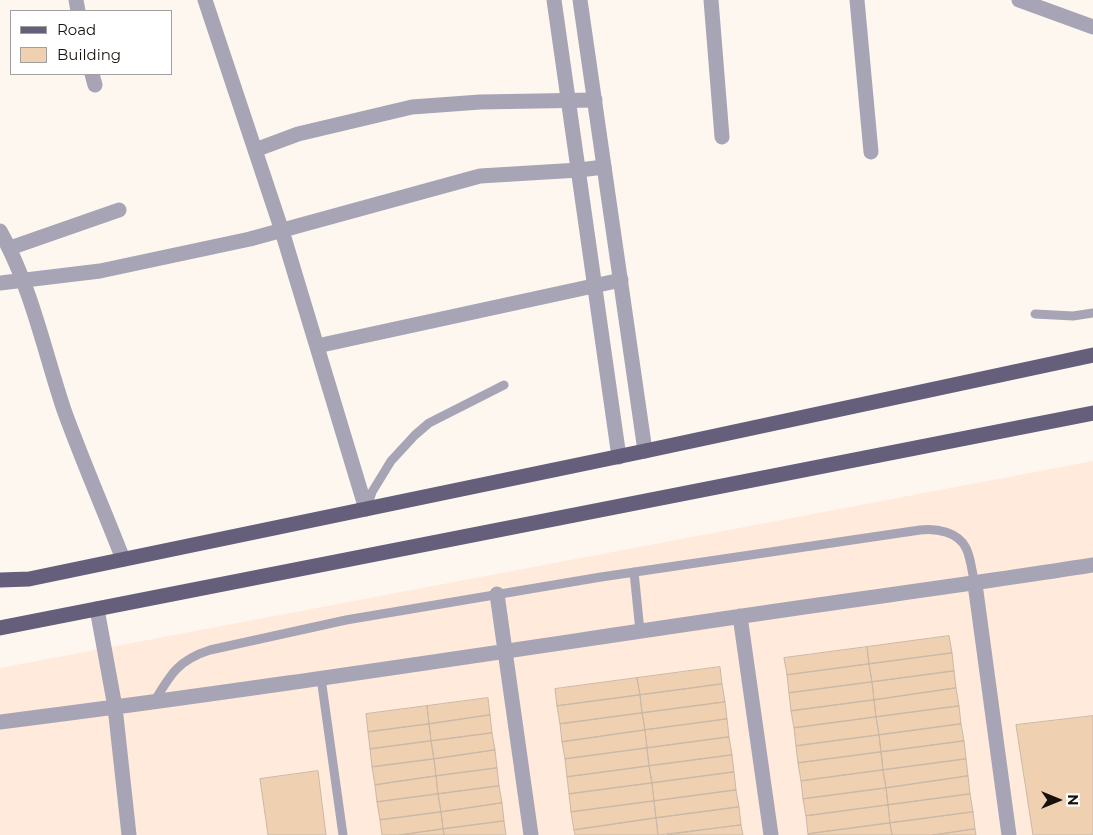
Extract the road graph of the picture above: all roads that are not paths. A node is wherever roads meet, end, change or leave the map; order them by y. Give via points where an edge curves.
1 (205, 0) edge
2 (554, 0) edge
3 (580, 0) edge
4 (711, 0) edge
5 (857, 0) edge
6 (1019, 0) edge
7 (1039, 4) edge
8 (1093, 27) edge
9 (595, 100) junction
10 (569, 101) junction
11 (722, 137) dead end
12 (255, 150) junction
13 (871, 152) dead end
14 (604, 167) junction
15 (579, 170) junction
16 (119, 210) dead end
17 (0, 231) edge
18 (282, 231) junction
19 (10, 248) junction
20 (22, 280) junction
21 (621, 280) junction
22 (0, 283) edge
23 (595, 284) junction
24 (1093, 313) edge
25 (1035, 314) dead end
26 (317, 346) junction
27 (1093, 355) edge
28 (504, 385) dead end
29 (1093, 413) edge
30 (645, 451) junction
31 (619, 457) junction
32 (366, 509) junction
33 (123, 559) junction
34 (1093, 564) edge
35 (634, 572) junction
36 (0, 580) edge
37 (974, 584) junction
38 (497, 594) junction
39 (97, 609) junction
40 (740, 616) junction
41 (0, 628) edge
42 (640, 631) junction
43 (505, 651) junction
44 (321, 678) junction
45 (154, 702) junction
46 (114, 707) junction
47 (0, 722) edge
48 (128, 835) edge
49 (344, 835) edge
50 (531, 835) edge
51 (771, 835) edge
52 (1009, 835) edge

1 - 12 street
2 - 10 street
3 - 9 street
4 - 11 street
5 - 13 street
6 - 7 street
7 - 8 street
9 - 10 street
9 - 14 street
10 - 12 street via 412,107 298,134
10 - 15 street
12 - 18 street
14 - 15 street
14 - 21 street
15 - 18 street via 480,176
15 - 23 street
16 - 19 street
17 - 19 street
18 - 20 street via 100,271
18 - 26 street
19 - 20 street
20 - 22 street
20 - 33 street via 65,412
21 - 23 street
21 - 30 street
23 - 26 street
23 - 31 street
24 - 25 lane via 1073,316
26 - 32 street
27 - 30 main road
28 - 32 lane via 429,423 415,434 391,461
29 - 39 main road
30 - 31 main road
31 - 32 main road
32 - 33 main road
33 - 36 main road via 29,578
34 - 37 street
35 - 37 lane via 931,528 952,535 966,548
35 - 38 lane
35 - 42 lane
37 - 40 street
37 - 52 street
38 - 43 street
38 - 45 lane via 346,620 199,653 173,671
39 - 41 main road
39 - 46 street
40 - 42 street
40 - 51 street
42 - 43 street
43 - 44 street
43 - 50 street
44 - 45 street
44 - 49 lane
45 - 46 street
46 - 47 street
46 - 48 street

